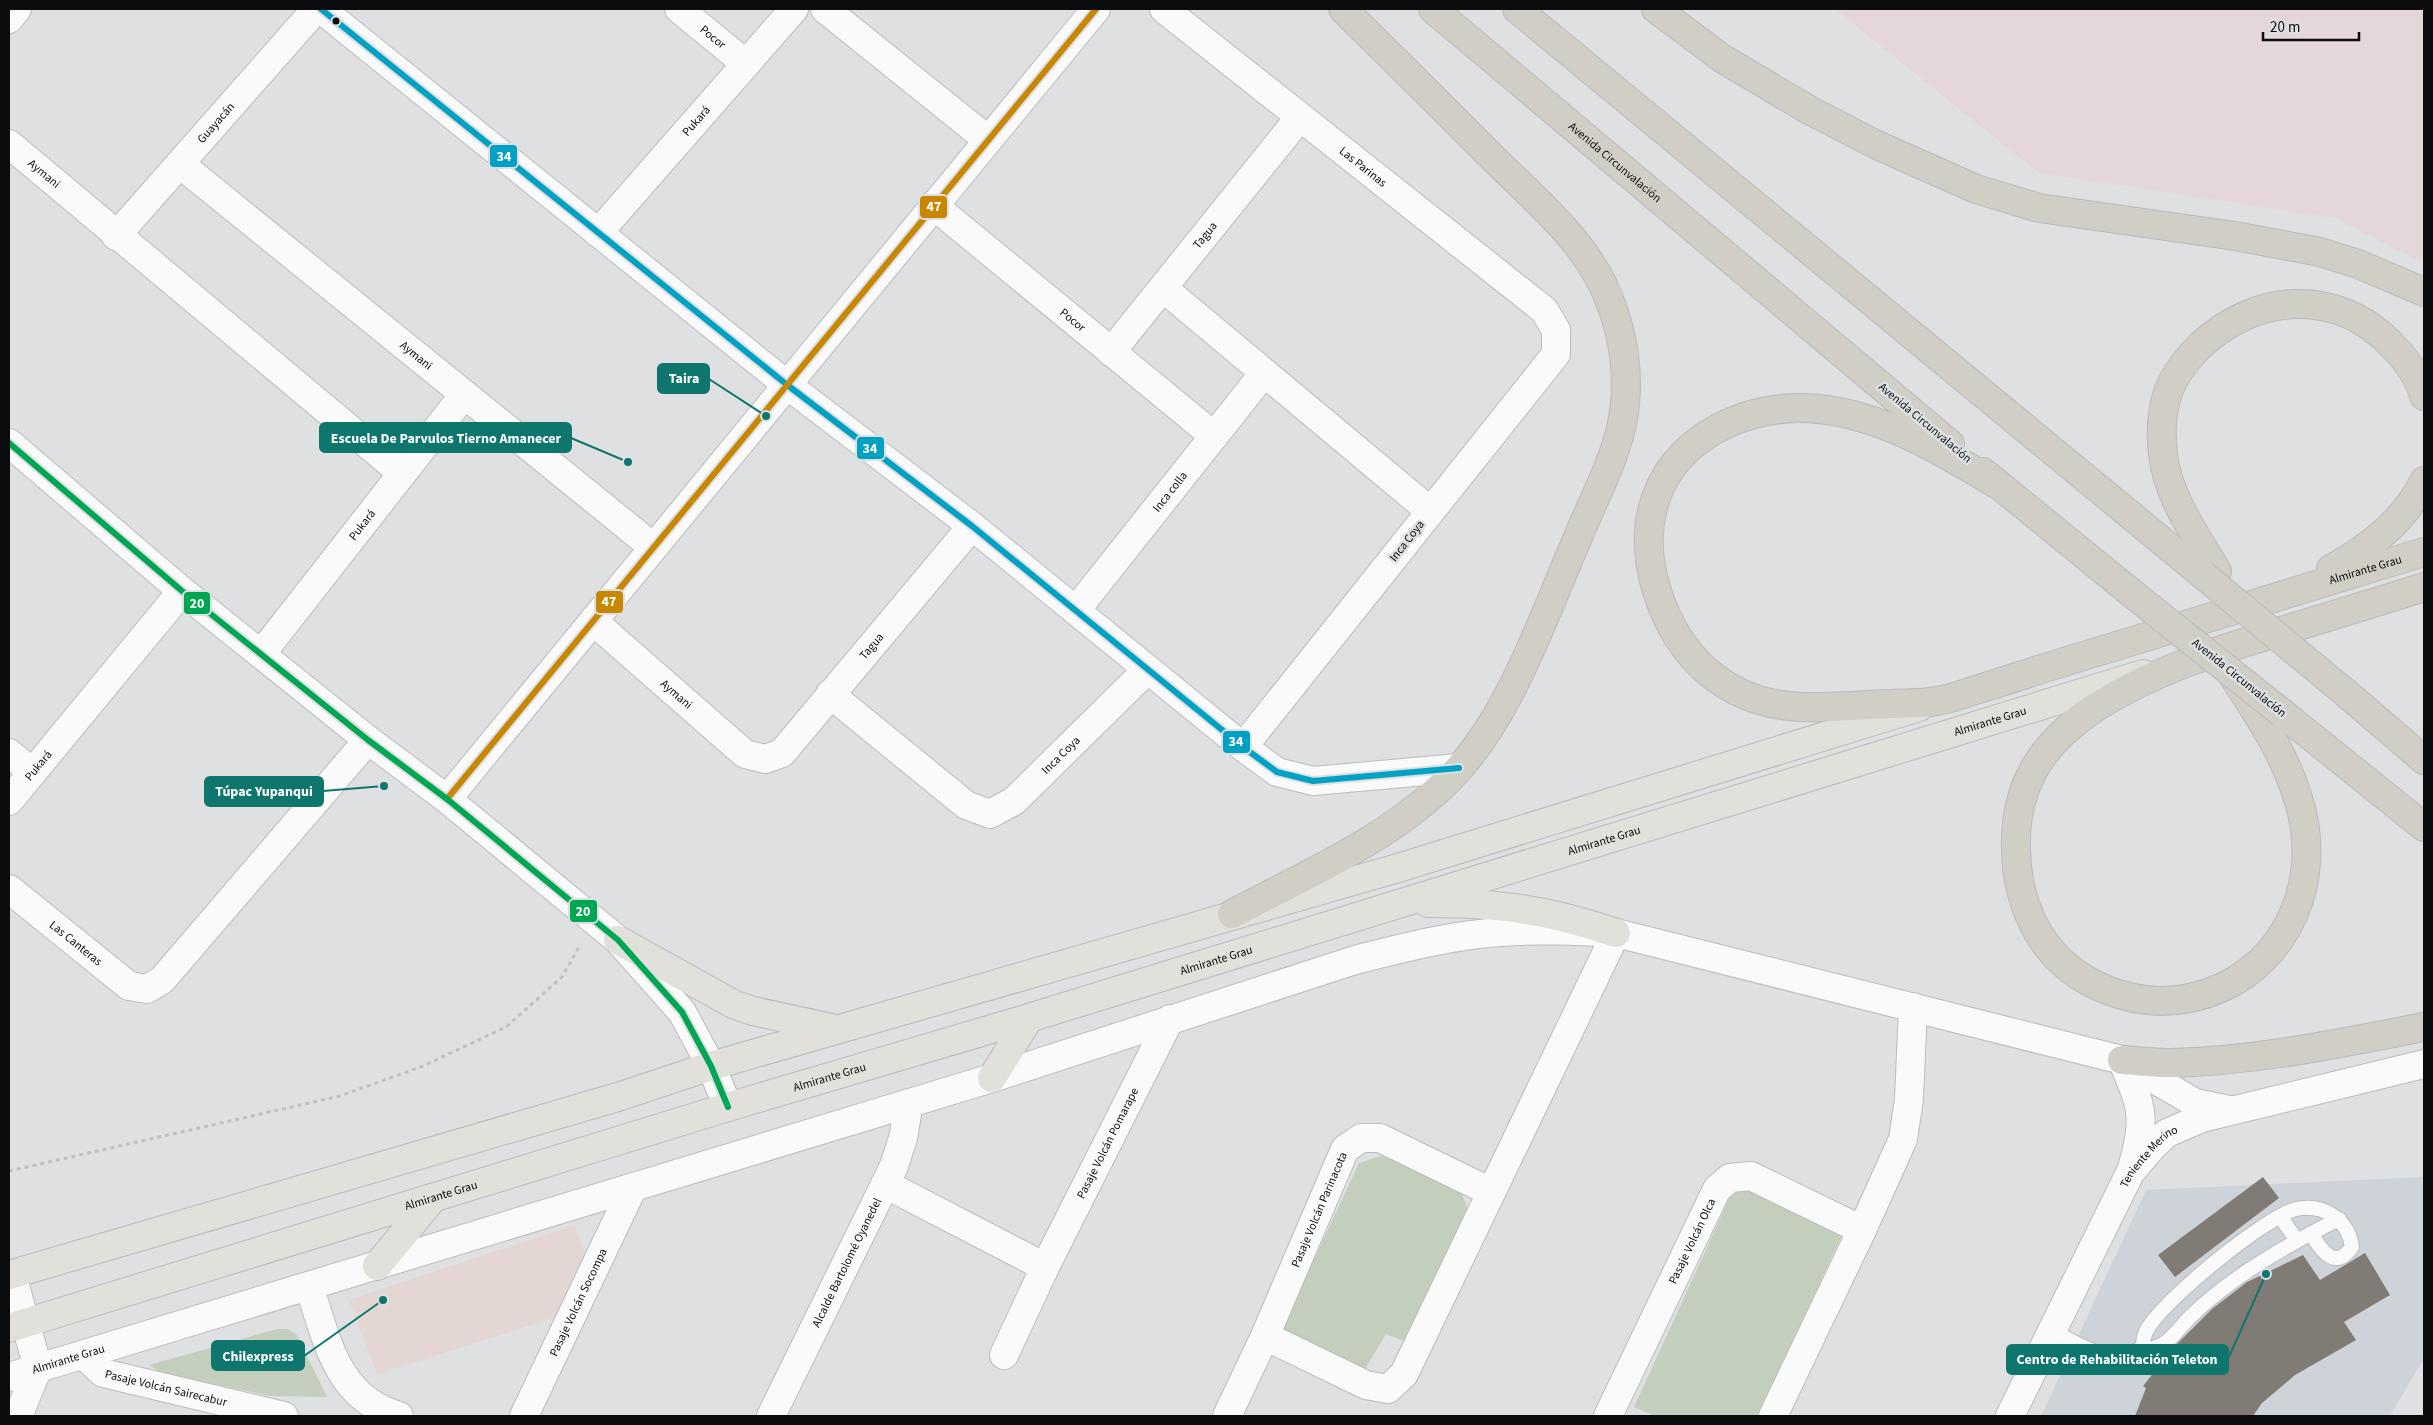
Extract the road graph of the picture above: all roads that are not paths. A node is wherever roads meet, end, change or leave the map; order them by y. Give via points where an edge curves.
1 (17, 9) edge
2 (316, 9) edge
3 (321, 9) edge
4 (679, 9) edge
5 (794, 9) edge
6 (825, 9) edge
7 (1096, 9) edge
8 (1164, 9) edge
9 (1343, 9) edge
10 (1433, 9) edge
11 (1517, 9) edge
12 (1656, 9) edge
13 (9, 19) edge
14 (746, 64) junction
15 (1300, 117) junction
16 (988, 140) junction
17 (9, 144) edge
18 (180, 164) junction
19 (933, 205) junction
20 (598, 233) junction
21 (116, 236) junction
22 (1162, 288) junction
23 (2424, 292) edge
24 (1556, 330) joint
25 (1111, 352) junction
26 (1264, 373) junction
27 (786, 384) junction
28 (463, 396) junction
29 (2424, 396) edge
30 (1214, 436) junction
31 (9, 443) edge
32 (402, 473) junction
33 (2424, 481) edge
34 (1997, 484) junction
35 (1430, 511) junction
36 (972, 526) junction
37 (653, 547) junction
38 (2424, 552) edge
39 (2210, 573) junction
40 (2424, 588) edge
41 (182, 591) junction
42 (2285, 593) junction
43 (1076, 610) junction
44 (593, 621) junction
45 (260, 654) junction
46 (2202, 656) junction
47 (1147, 670) junction
48 (830, 694) junction
49 (1936, 702) junction
50 (2272, 716) junction
51 (368, 740) junction
52 (1243, 747) junction
53 (9, 753) edge
54 (765, 759) joint
55 (2424, 760) edge
56 (1459, 768) junction
57 (32, 772) junction
58 (447, 799) junction
59 (9, 801) edge
60 (2424, 827) edge
61 (9, 889) edge
62 (1385, 908) junction
63 (1232, 914) junction
64 (1616, 933) junction
65 (618, 940) junction
66 (1913, 1007) junction
67 (1029, 1018) junction
68 (1170, 1019) junction
69 (2424, 1027) edge
70 (837, 1030) junction
71 (2122, 1060) junction
72 (2424, 1064) edge
73 (711, 1066) junction
74 (992, 1078) junction
75 (909, 1103) junction
76 (728, 1107) junction
77 (2229, 1110) junction
78 (2130, 1174) junction
79 (885, 1184) junction
80 (633, 1187) junction
81 (1491, 1192) junction
82 (433, 1198) junction
83 (2280, 1216) junction
84 (2339, 1219) junction
85 (1862, 1230) junction
86 (2310, 1233) junction
87 (2297, 1241) junction
88 (376, 1266) junction
89 (1045, 1267) junction
90 (10, 1273) edge
91 (309, 1286) junction
92 (17, 1326) edge
93 (2052, 1330) junction
94 (1265, 1336) junction
95 (2143, 1347) junction
96 (84, 1355) junction
97 (1004, 1355) dead end
98 (38, 1368) junction
99 (9, 1378) edge
100 (377, 1413) edge
101 (1612, 1415) edge
102 (18, 1416) edge
103 (284, 1416) edge
104 (524, 1416) edge
105 (771, 1416) edge
106 (1227, 1416) edge
107 (1773, 1416) edge
108 (2010, 1416) edge

1 - 13 street
2 - 18 street, Guayacán
3 - 20 street
4 - 14 street, Pocor
5 - 14 street, Pukará
6 - 16 street
7 - 16 street
8 - 15 street, Las Parinas
9 - 56 highway via 1534,198 1586,257 1602,282 1613,309 1624,357 1622,425 1607,467 1510,693
10 - 34 highway, Avenida Circunvalación
11 - 39 highway
12 - 23 highway via 1723,59 1809,110 1878,146 1976,189 2038,208 2320,252
14 - 20 street, Pukará
15 - 22 street, Tagua
15 - 24 street, Las Parinas via 1544,310
16 - 19 street
17 - 21 street, Aymani
18 - 21 street, Guayacán
18 - 28 street, Aymani
19 - 25 street, Pocor
19 - 27 street
20 - 27 street
21 - 32 street, Aymani
22 - 25 street, Tagua
22 - 26 street
24 - 35 street, Inca Coya via 1556,354
25 - 30 street, Pocor
26 - 30 street, Inca colla
26 - 35 street
27 - 36 street
27 - 37 street
28 - 32 street, Pukará
28 - 37 street, Aymani
29 - 39 highway via 2412,370 2383,336 2354,317 2320,304 2300,303 2257,310 2214,334 2186,361 2176,376 2166,397 2162,437 2163,457 2176,498
30 - 43 street, Inca colla
31 - 41 street
32 - 45 street, Pukará
33 - 42 highway via 2416,498 2388,530 2354,557
34 - 49 highway via 1882,423 1823,409 1767,409 1722,425 1702,438 1669,472 1658,492 1652,513 1650,561 1668,622 1694,659 1729,687 1758,700 1802,708
34 - 50 highway, Avenida Circunvalación, bridge via 2229,671
35 - 52 street, Inca Coya
36 - 43 street
36 - 48 street, Tagua
37 - 44 street
38 - 42 highway, Almirante Grau
39 - 55 highway, bridge via 2243,607
40 - 46 highway, Almirante Grau
41 - 45 street
41 - 57 street, Pukará
42 - 49 highway, Almirante Grau
43 - 47 street
44 - 54 street, Aymani via 745,754
44 - 58 street
45 - 51 street
46 - 50 highway via 2096,707 2055,739 2028,777 2020,800 2016,868 2039,935 2075,972 2118,994 2142,999 2177,1000 2214,991 2238,978 2274,947 2289,925 2303,891 2307,844 2294,785 2273,738
46 - 62 main road, Almirante Grau
47 - 48 street, Inca Coya via 1014,801 990,814 966,805
47 - 52 street
48 - 54 street, Tagua via 782,752
49 - 63 main road, Almirante Grau via 1398,868
50 - 60 highway, Avenida Circunvalación
51 - 58 street
51 - 61 street, Las Canteras via 162,980 147,989 129,986
52 - 56 street via 1277,772 1313,781
53 - 57 street
56 - 63 highway via 1444,785 1382,833
57 - 59 street, Pukará
58 - 65 street
62 - 64 main road via 1424,903 1503,905 1542,911
62 - 67 main road, Almirante Grau
63 - 70 main road, Almirante Grau
64 - 66 street, Almirante Grau
64 - 68 street, Almirante Grau via 1509,931 1453,938 1355,960
64 - 81 street
65 - 70 main road via 735,1005
65 - 73 street via 682,1012
66 - 71 street, Almirante Grau
66 - 85 street via 1909,1099 1903,1139
67 - 74 main road
67 - 76 main road, Almirante Grau
68 - 74 street, Almirante Grau
68 - 89 street, Pasaje Volcán Pomarape
69 - 71 highway via 2262,1056 2170,1063
70 - 73 main road, Almirante Grau
71 - 77 street, Almirante Grau via 2195,1103
71 - 78 street via 2141,1110 2139,1144
72 - 77 street, Teniente Merino
73 - 76 street
73 - 90 main road, Almirante Grau via 621,1096
74 - 75 street, Almirante Grau
75 - 79 street, Alcalde Bartolomé Oyanedel via 903,1138
75 - 80 street, Almirante Grau
76 - 82 main road, Almirante Grau
77 - 78 street, Teniente Merino via 2167,1133
78 - 93 street, Teniente Merino
79 - 89 street
79 - 105 street, Alcalde Bartolomé Oyanedel
80 - 88 street, Almirante Grau
80 - 104 street, Pasaje Volcán Socompa
81 - 94 street via 1404,1374 1388,1389 1366,1385
81 - 94 street, Pasaje Volcán Parinacota via 1380,1138 1361,1138 1345,1149
82 - 88 main road
82 - 92 main road, Almirante Grau
83 - 84 lane via 2297,1209 2313,1208 2334,1214
83 - 87 lane
83 - 95 lane via 2209,1266 2159,1313 2148,1328
84 - 86 lane
84 - 86 lane via 2350,1236 2352,1247 2344,1256 2334,1257 2323,1252
85 - 101 street, Pasaje Volcán Olca via 1751,1176 1730,1178 1717,1189
85 - 107 street
86 - 87 lane
87 - 95 lane via 2215,1295 2164,1344 2149,1349
88 - 91 street, Almirante Grau
89 - 97 street, Pasaje Volcán Pomarape
90 - 92 street
91 - 96 street, Almirante Grau
91 - 100 street via 334,1362 350,1386
92 - 98 street
93 - 95 lane via 2098,1354 2111,1357 2133,1353
93 - 108 street, Teniente Merino
94 - 106 street, Pasaje Volcán Parinacota
96 - 98 street, Almirante Grau
96 - 103 street, Pasaje Volcán Sairecabur via 103,1373
98 - 99 street, Almirante Grau
98 - 102 street

